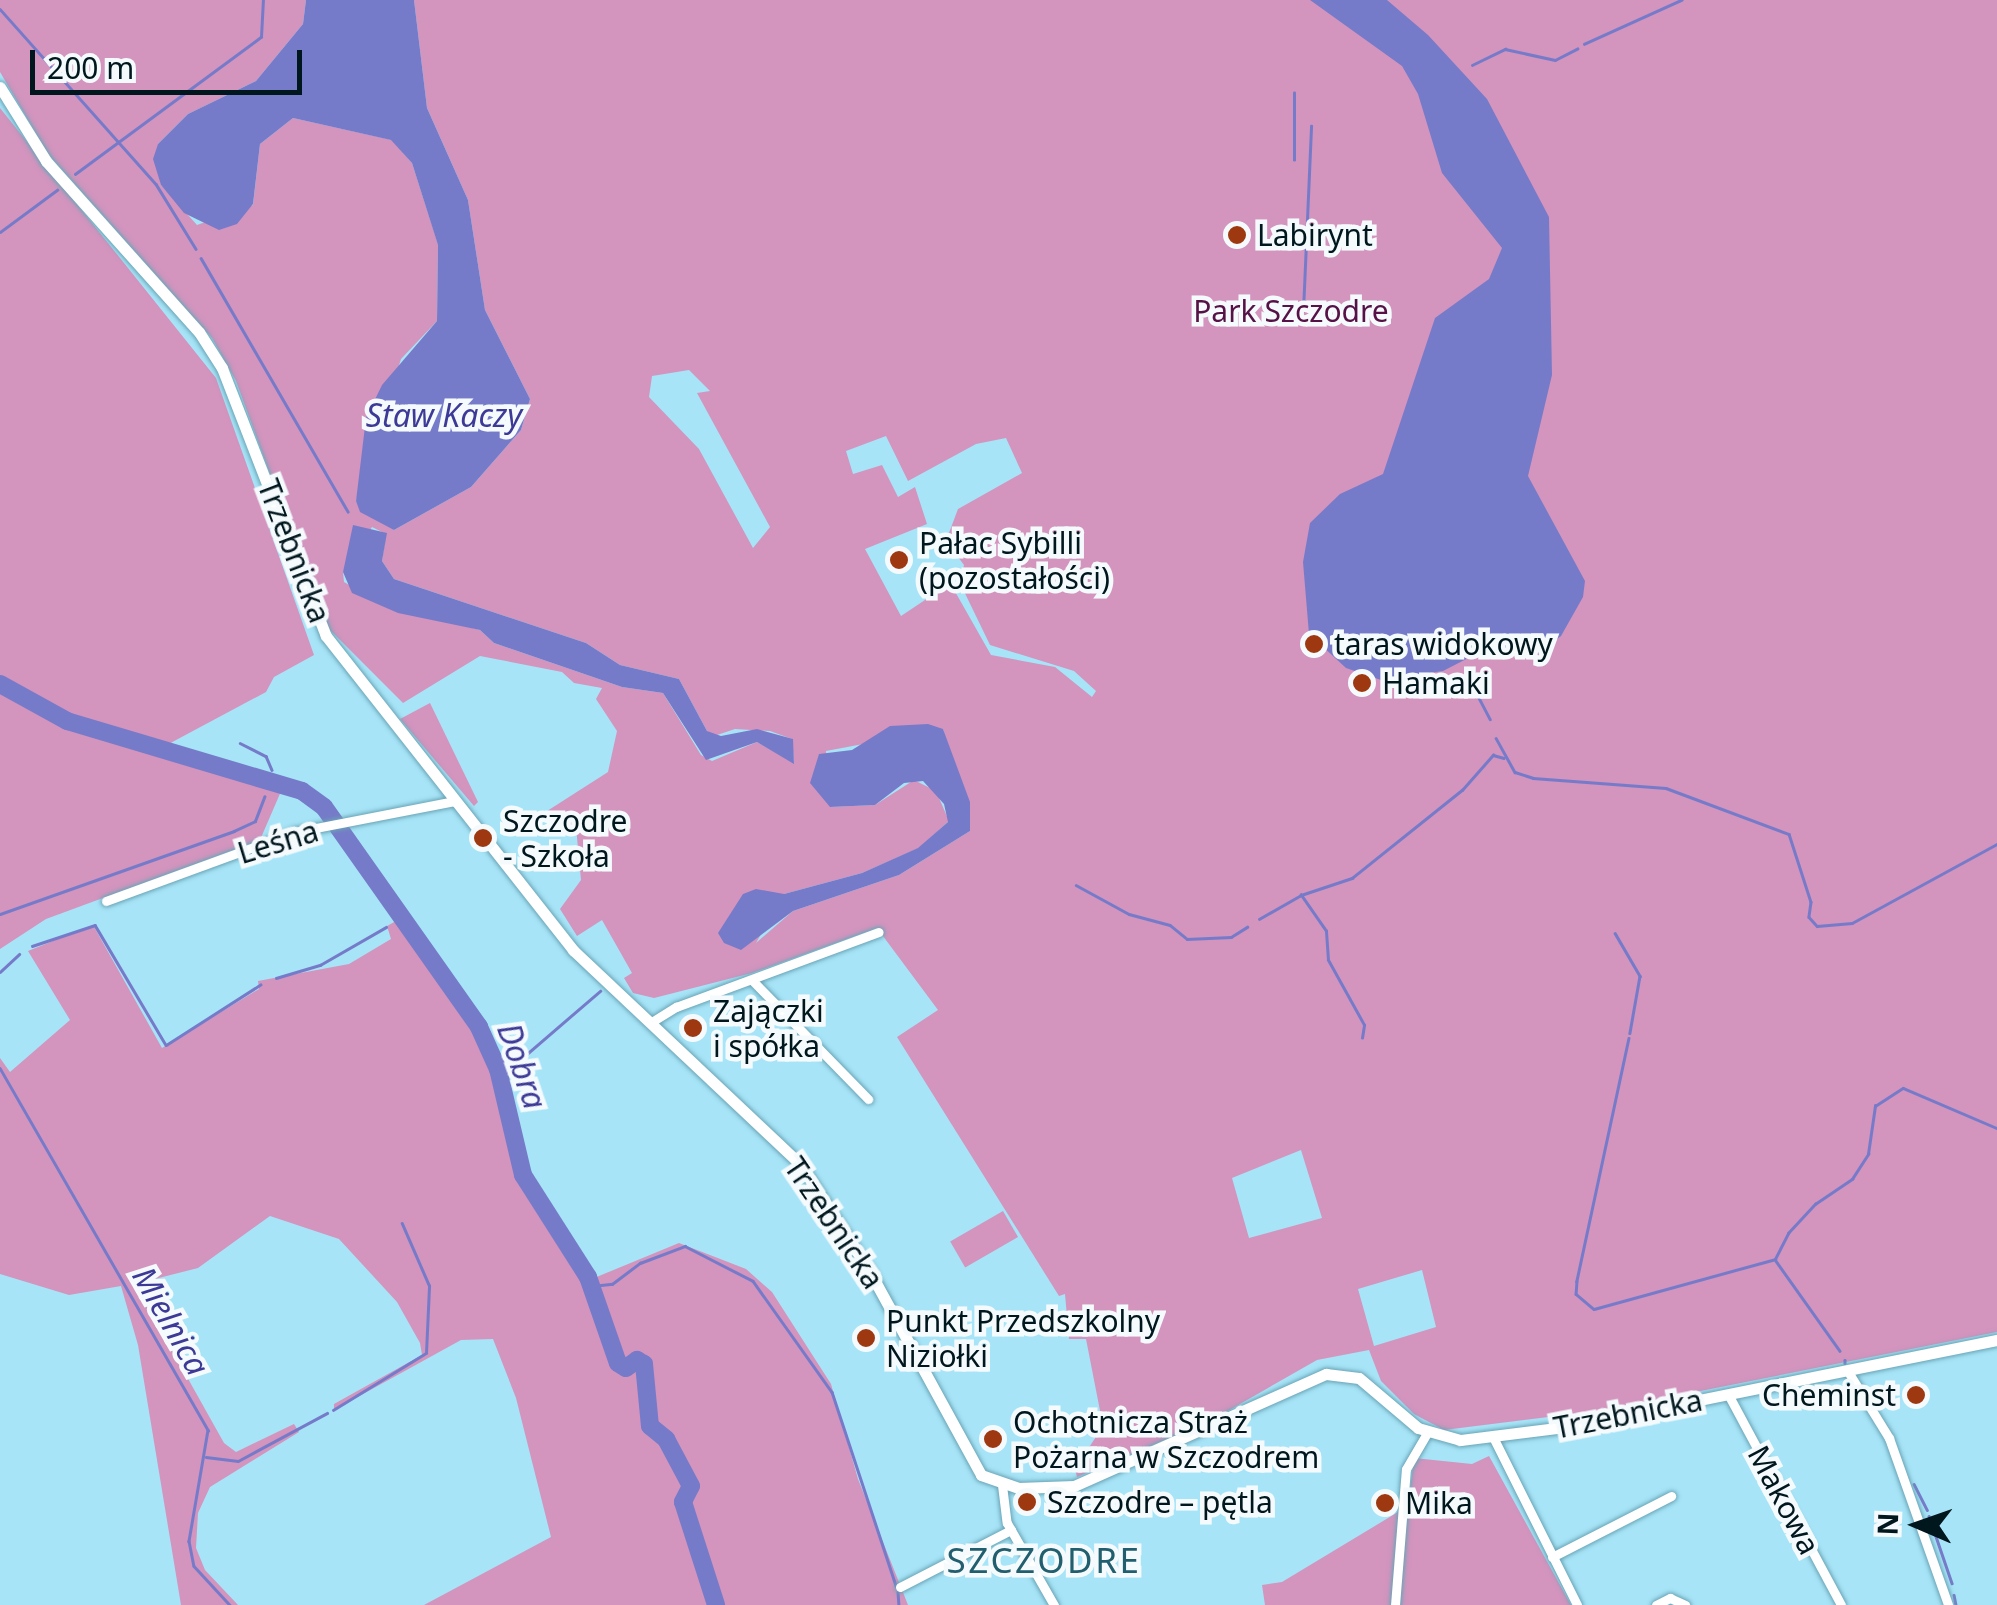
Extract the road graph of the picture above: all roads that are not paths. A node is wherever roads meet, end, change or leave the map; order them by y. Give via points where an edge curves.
1 (0, 86) edge
2 (454, 801) junction
3 (106, 901) dead end
4 (879, 932) dead end
5 (753, 981) junction
6 (650, 1023) junction
7 (868, 1098) dead end
8 (1997, 1340) edge
9 (1847, 1370) junction
10 (1728, 1394) junction
11 (1427, 1432) junction
12 (1493, 1437) junction
13 (1002, 1485) junction
14 (1670, 1496) dead end
15 (1011, 1530) junction
16 (1552, 1557) junction
17 (900, 1587) dead end
18 (1054, 1605) edge
19 (1395, 1605) edge
20 (1578, 1605) edge
21 (1656, 1605) edge
22 (1684, 1605) edge
23 (1840, 1605) edge
24 (1948, 1605) edge

1 - 2 street, Trzebnicka via 46,161 199,332 222,368 316,619
2 - 3 street, Leśna via 294,832
2 - 6 street, Trzebnicka via 573,950
4 - 5 street
5 - 6 street via 676,1006
5 - 7 street
6 - 13 street, Trzebnicka via 817,1186 975,1470
8 - 9 street, Trzebnicka
9 - 10 street, Trzebnicka
9 - 24 street via 1889,1438
10 - 12 street, Trzebnicka
10 - 23 street, Makowa
11 - 12 street, Trzebnicka via 1451,1439
11 - 13 street via 1358,1378 1326,1374 1086,1482 1040,1490
11 - 19 street via 1408,1458
12 - 16 street
13 - 15 street
14 - 16 street
15 - 17 street
15 - 18 street
16 - 20 street
21 - 22 street via 1670,1598

